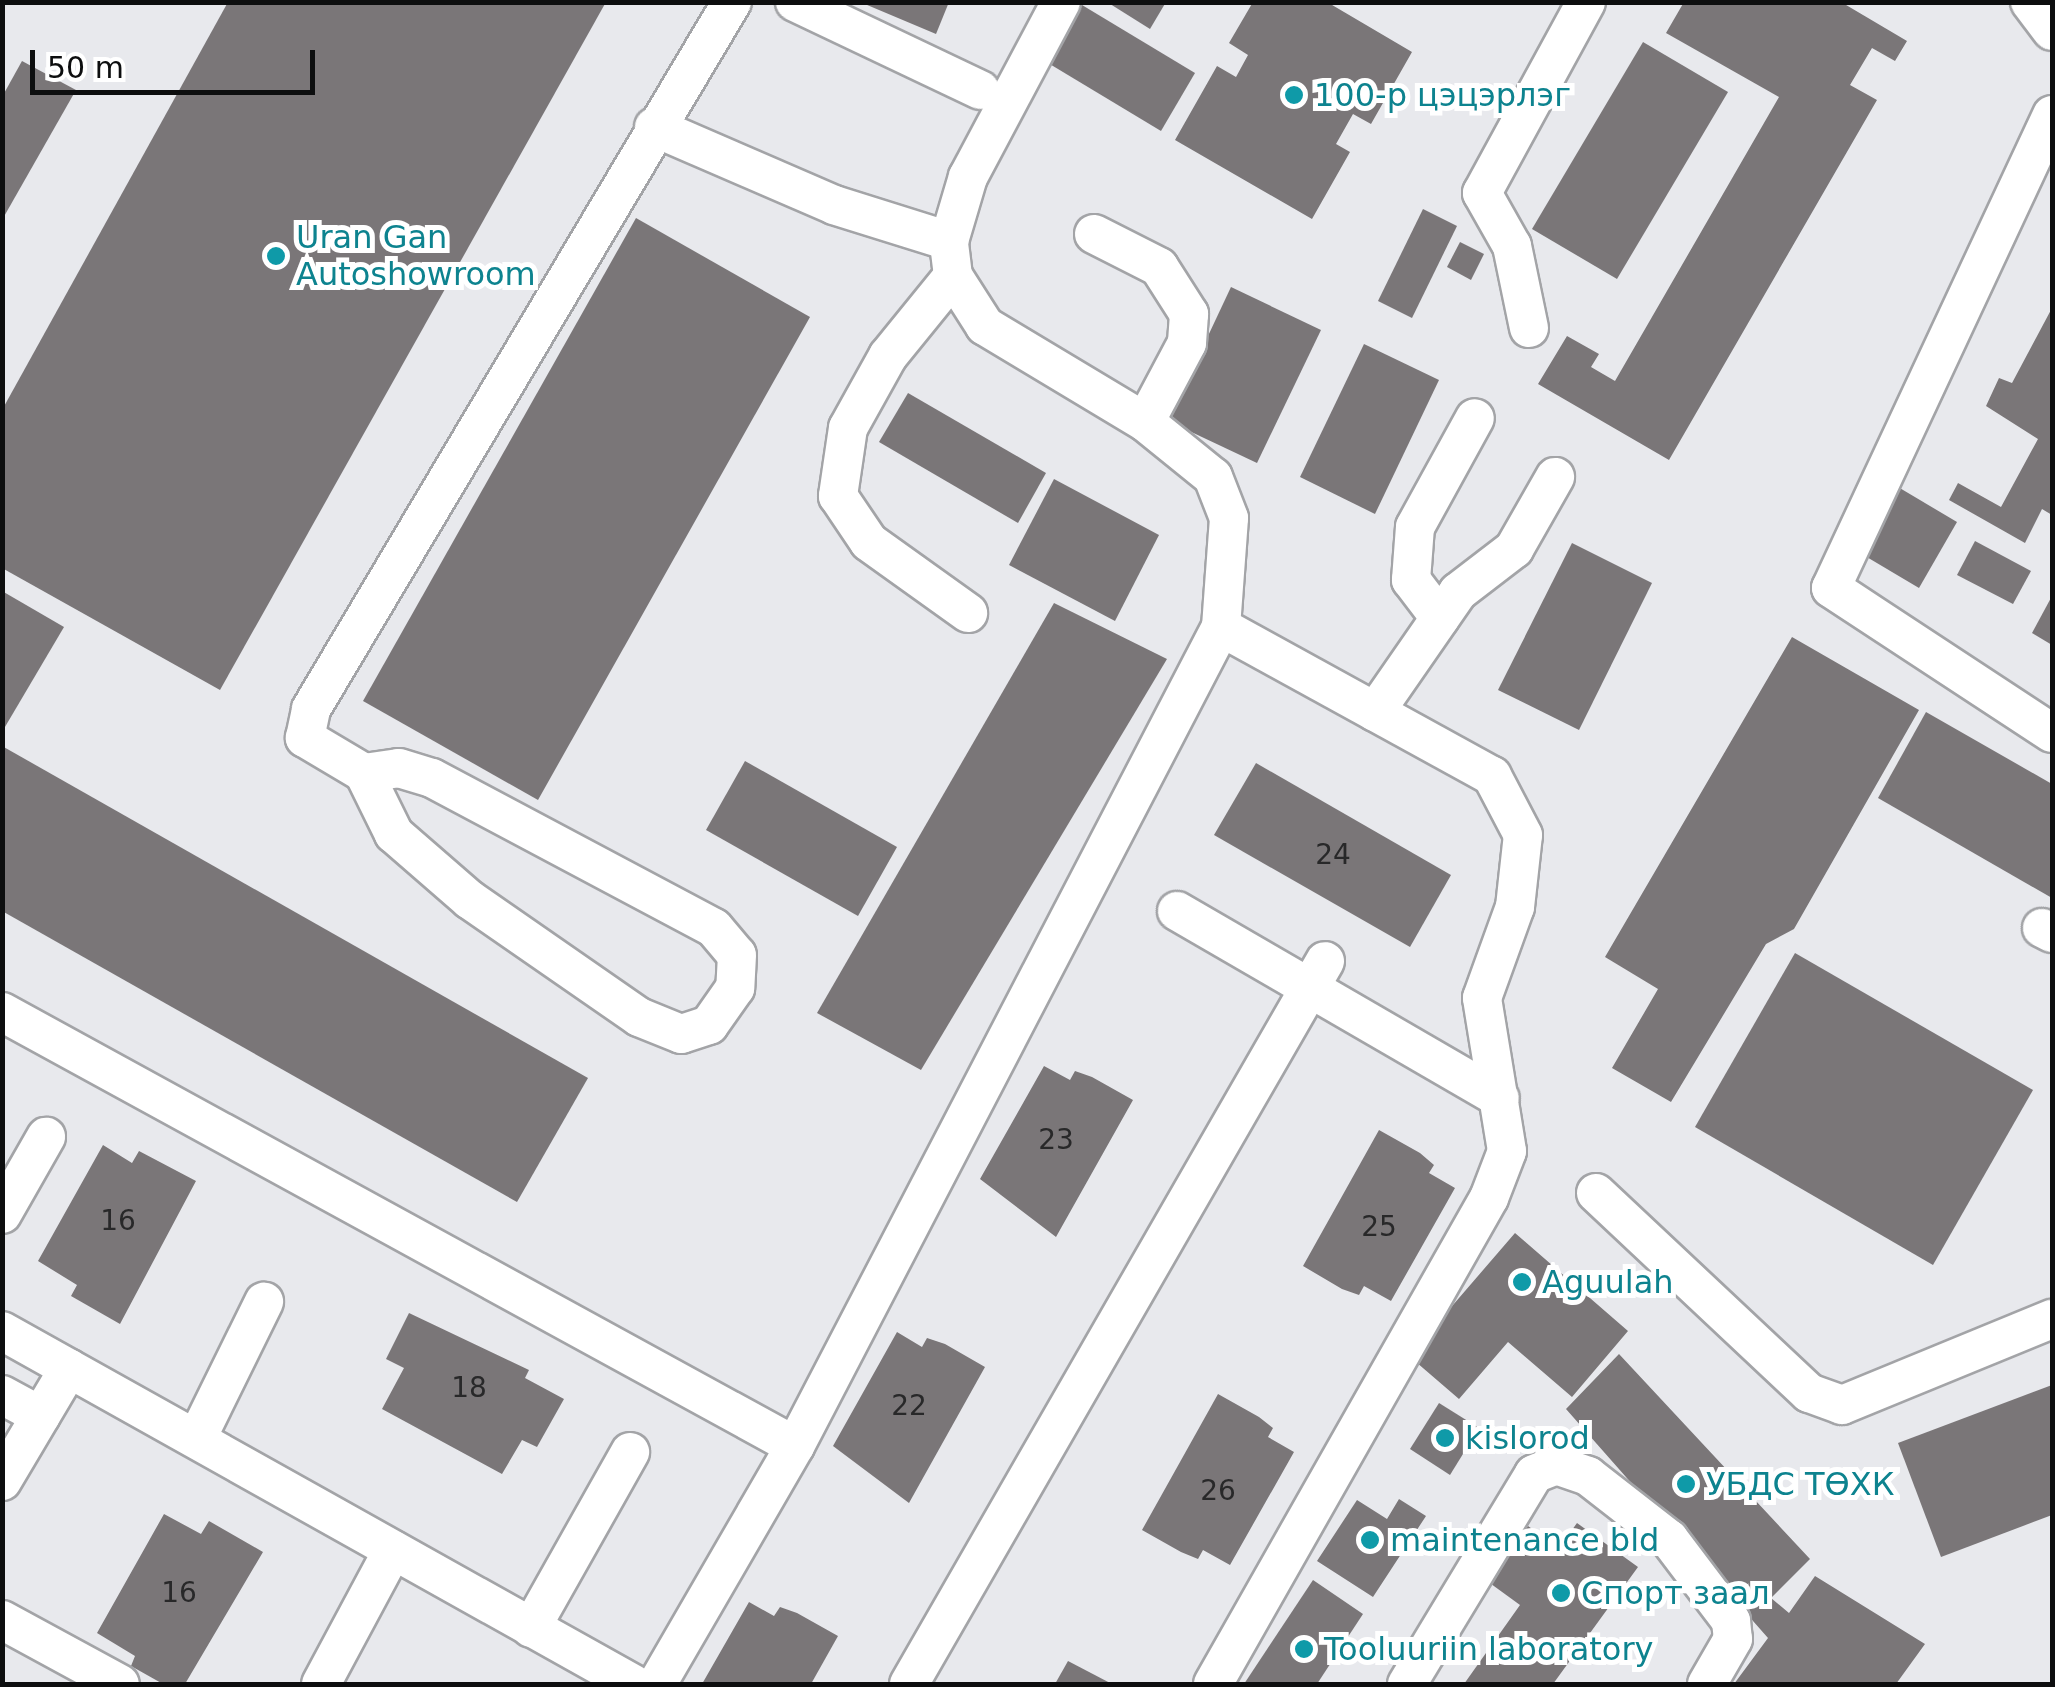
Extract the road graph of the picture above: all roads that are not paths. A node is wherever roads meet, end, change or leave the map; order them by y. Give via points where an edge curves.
1 (732, 2) edge
2 (794, 2) edge
3 (1061, 2) edge
4 (1586, 2) edge
5 (2030, 2) edge
6 (2052, 31) edge
7 (980, 90) dead end
8 (2052, 115) edge
9 (654, 127) junction
10 (1094, 234) dead end
11 (951, 259) junction
12 (1529, 328) dead end
13 (1475, 418) dead end
14 (1145, 422) junction
15 (1555, 476) dead end
16 (968, 613) dead end
17 (1440, 618) junction
18 (1220, 627) junction
19 (1375, 712) junction
20 (2052, 733) edge
21 (364, 773) junction
22 (1178, 911) dead end
23 (1316, 976) junction
24 (2, 1012) edge
25 (1500, 1098) junction
26 (46, 1136) dead end
27 (1596, 1192) dead end
28 (2, 1214) edge
29 (264, 1302) dead end
30 (2052, 1319) edge
31 (2, 1331) edge
32 (69, 1368) junction
33 (2, 1396) edge
34 (40, 1416) junction
35 (197, 1438) junction
36 (795, 1446) junction
37 (630, 1452) dead end
38 (2, 1481) edge
39 (392, 1550) junction
40 (2, 1620) edge
41 (531, 1628) junction
42 (120, 1684) edge
43 (321, 1684) edge
44 (634, 1684) edge
45 (657, 1684) edge
46 (909, 1684) edge
47 (1213, 1684) edge
48 (1407, 1684) edge
49 (1706, 1684) edge

1 - 9 street
2 - 7 street
3 - 11 street via 968,177
4 - 12 street via 1482,193 1512,246
5 - 6 street
8 - 20 street via 1831,588
9 - 11 street
9 - 21 street via 311,709 305,738
10 - 14 street via 1159,268 1189,314 1187,344
11 - 14 street via 985,326
11 - 16 street via 848,428 838,496 869,542
13 - 17 street via 1414,527 1411,580
14 - 18 street via 1213,477 1229,518
15 - 17 street via 1514,549 1458,592
17 - 19 street
18 - 19 street
18 - 36 street
19 - 25 street via 1492,776 1523,835 1515,907 1482,998
21 - 21 street via 394,834 470,900 640,1017 681,1034 709,1024 735,988 737,955 714,928 432,778 399,768
22 - 23 street
23 - 25 street
23 - 46 street
24 - 36 street
25 - 47 street via 1507,1151 1490,1198
26 - 28 street
27 - 30 street via 1809,1393 1842,1405
29 - 35 street
31 - 32 street
32 - 34 street
32 - 35 street
33 - 34 street
34 - 38 street
35 - 39 street
36 - 45 street
37 - 41 street
39 - 41 street
39 - 43 street
40 - 42 street
41 - 44 street
48 - 49 street via 1534,1474 1556,1465 1588,1476 1669,1538 1731,1622 1733,1639

